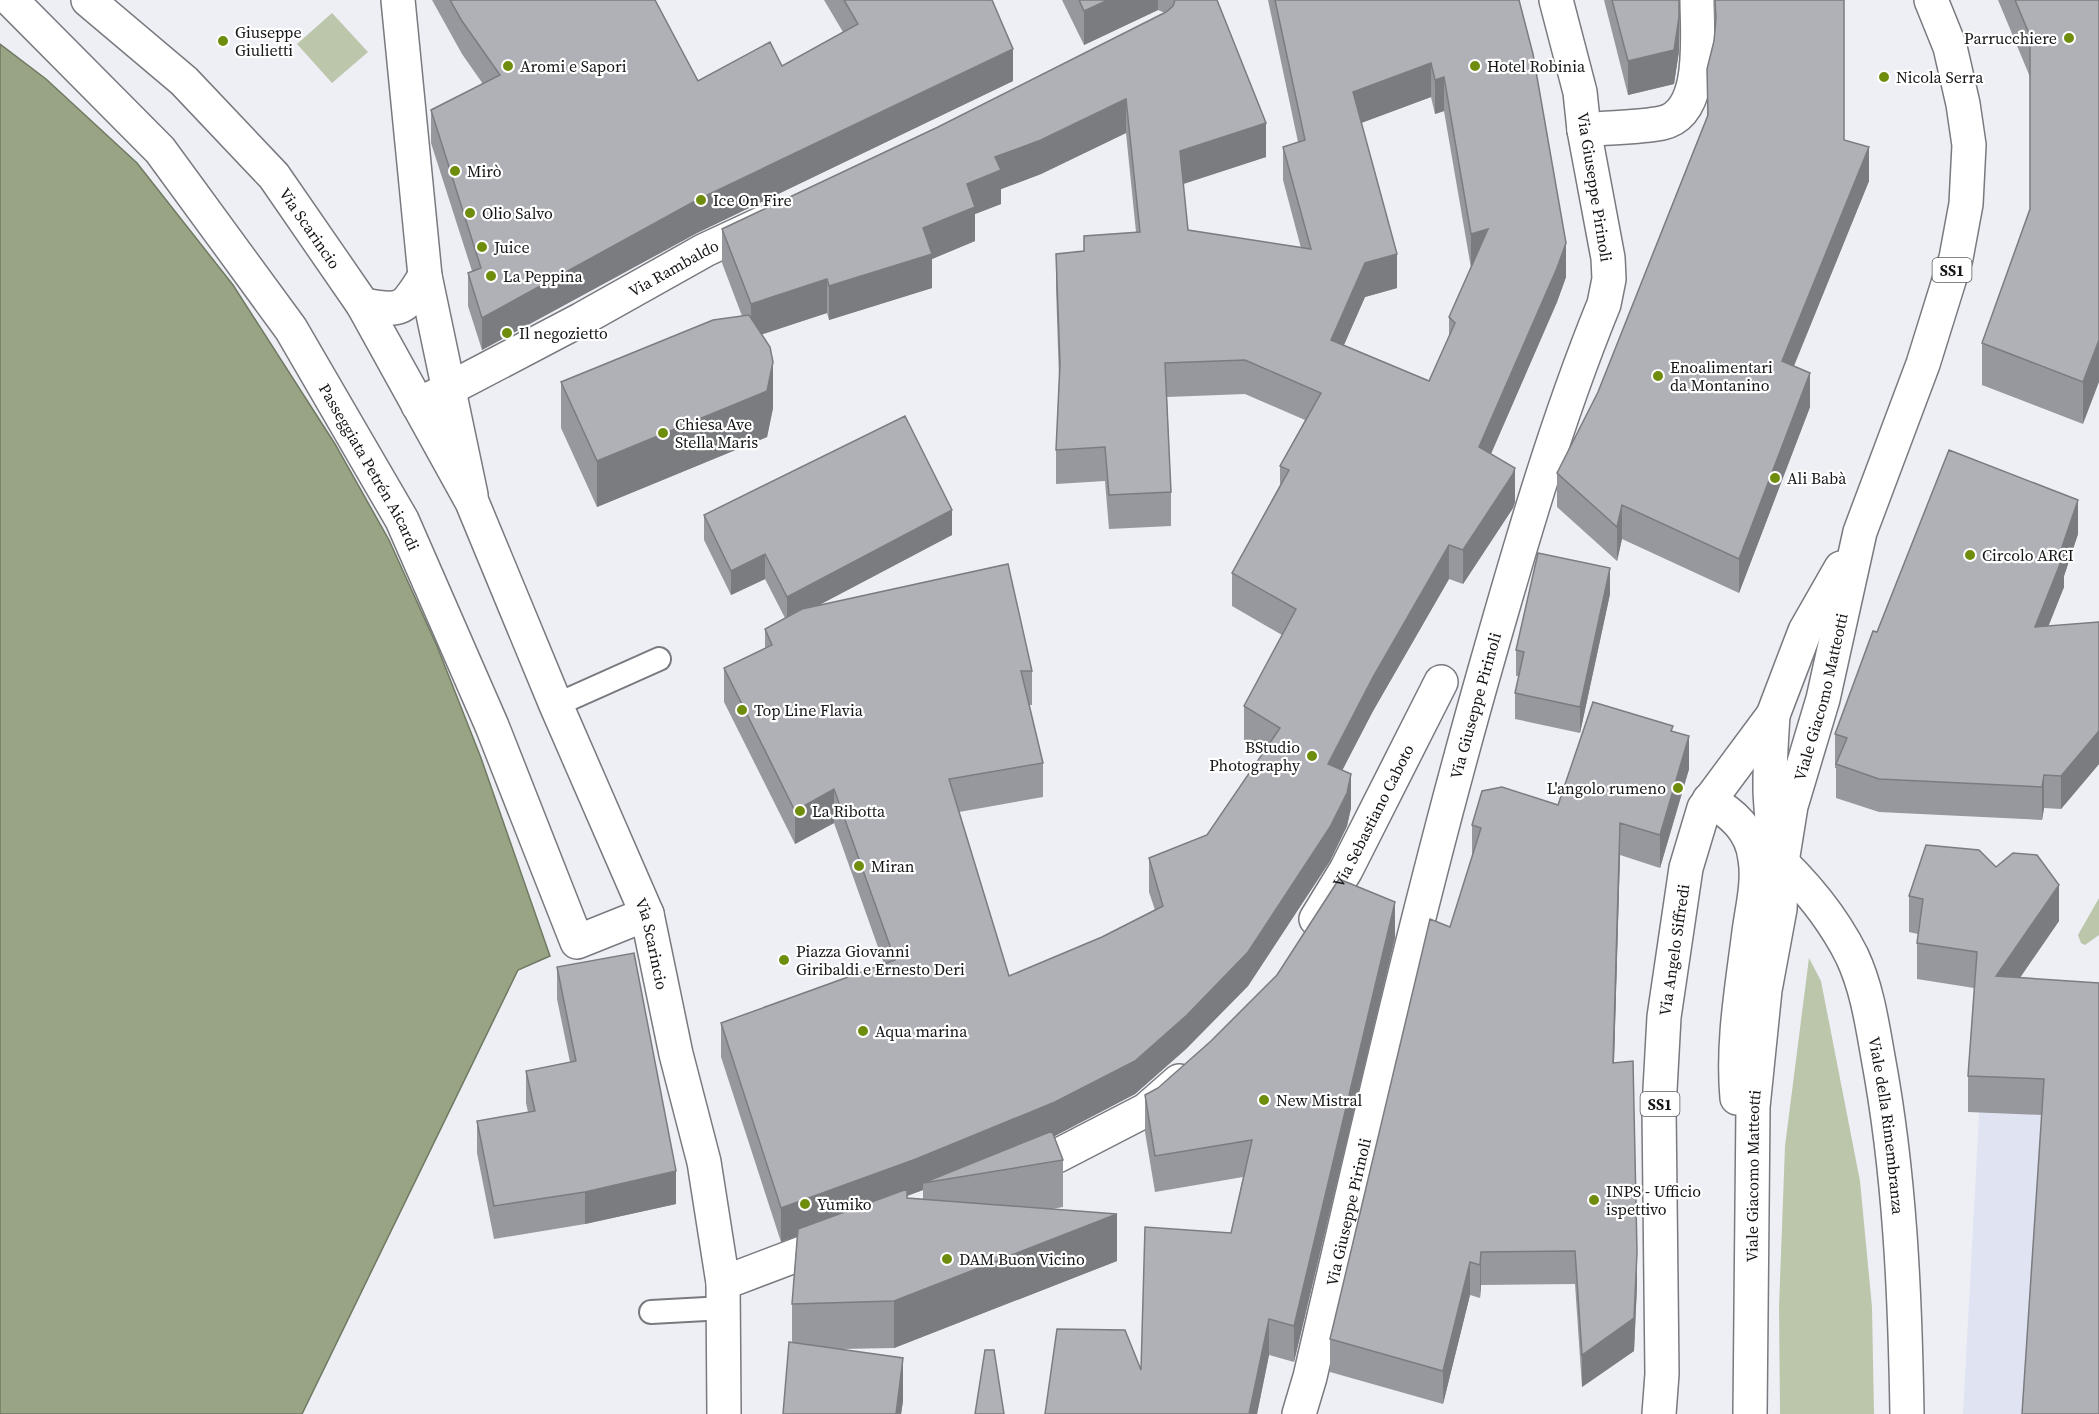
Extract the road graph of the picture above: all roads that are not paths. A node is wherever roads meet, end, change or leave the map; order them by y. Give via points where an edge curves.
1 (11, 0) edge
2 (88, 0) edge
3 (398, 0) edge
4 (1556, 0) edge
5 (1697, 0) edge
6 (1931, 0) edge
7 (1584, 130) junction
8 (793, 209) edge
9 (425, 276) junction
10 (363, 305) junction
11 (450, 387) junction
12 (418, 405) junction
13 (472, 502) junction
14 (1860, 532) junction
15 (659, 659) dead end
16 (1441, 682) dead end
17 (556, 705) junction
18 (1773, 715) junction
19 (1708, 800) junction
20 (1743, 827) junction
21 (1782, 862) junction
22 (647, 914) junction
23 (1297, 949) edge
24 (1199, 1063) edge
25 (995, 1181) edge
26 (872, 1228) edge
27 (1749, 1237) junction
28 (724, 1295) junction
29 (651, 1312) dead end
30 (724, 1414) edge
31 (1299, 1414) edge
32 (1659, 1414) edge
33 (1750, 1414) edge
34 (1907, 1414) edge

1 - 22 street, Passeggiata Petrén Aicardi via 160,150 291,329 402,520 492,726 577,942
2 - 10 street, Via Scarincio via 184,81 274,176
3 - 9 street, Via Scarincio
4 - 7 street, Via Giuseppe Pirinoli via 1580,92
5 - 7 street via 1695,81 1681,115 1664,123
6 - 14 street, Viale Giacomo Matteotti / SS1 via 1950,47 1964,104 1969,145 1966,204 1956,258 1923,364
7 - 31 street, Via Giuseppe Pirinoli via 1608,258 1604,304 1538,481 1475,703 1411,942
8 - 11 street, Via Rambaldo via 705,250 582,320
9 - 10 street via 409,302 392,310
9 - 11 street, Via Scarincio
10 - 12 street, Via Scarincio
11 - 12 street, Via Rambaldo
11 - 13 street, Via Scarincio
12 - 13 street, Via Scarincio
13 - 17 street, Via Scarincio
14 - 18 street, Via Angelo Siffredi / SS1 via 1805,631
14 - 21 street, Viale Giacomo Matteotti / SS1 via 1823,699 1791,806
15 - 17 lane
16 - 23 street, Via Sebastiano Caboto via 1346,870
17 - 22 street, Via Scarincio
18 - 19 street, Via Angelo Siffredi / SS1
18 - 21 street via 1769,795
19 - 20 street, Viale della Rimembranza via 1729,811
19 - 32 street, Via Angelo Siffredi / SS1 via 1686,868 1664,1017 1659,1108
20 - 21 street, Viale della Rimembranza
20 - 27 street via 1755,858 1756,876 1737,1020 1735,1071
21 - 27 street, Viale Giacomo Matteotti / SS1 via 1780,909 1765,990 1753,1107
21 - 34 street, Viale della Rimembranza via 1814,895 1833,923 1866,992 1890,1122 1904,1284
22 - 28 street, Via Scarincio via 676,1054 704,1162
24 - 25 street via 1146,1110 1057,1156
26 - 28 street
27 - 33 street, Viale Giacomo Matteotti / SS1
28 - 29 lane
28 - 30 street, Via Scarincio

